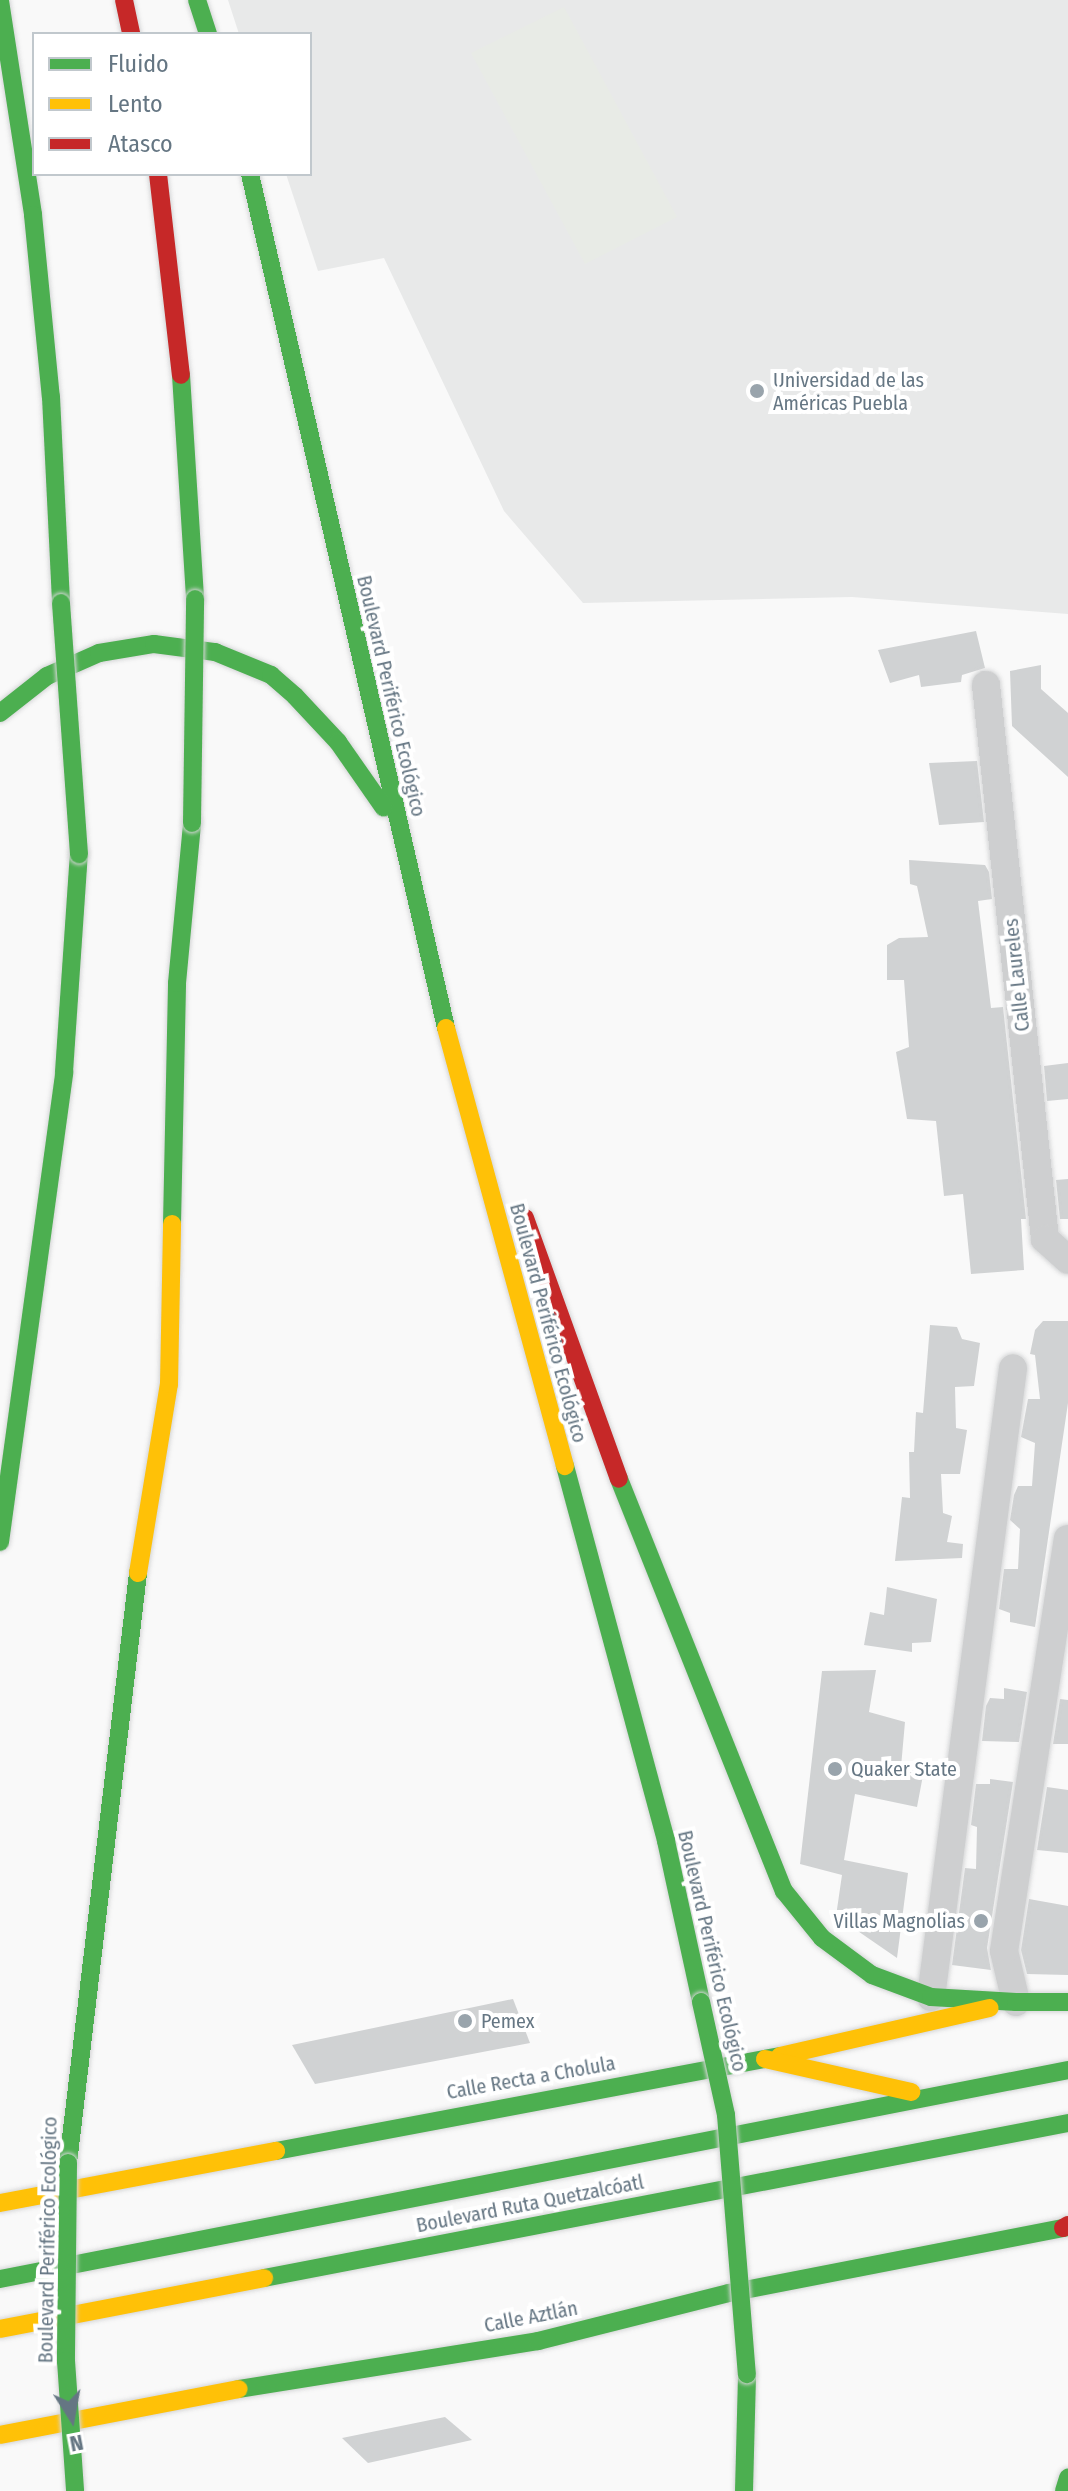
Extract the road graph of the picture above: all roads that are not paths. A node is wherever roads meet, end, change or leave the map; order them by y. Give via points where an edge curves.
1 (124, 0) edge
2 (197, 0) edge
3 (0, 1) edge
4 (131, 32) edge
5 (207, 32) edge
6 (158, 176) edge
7 (250, 176) edge
8 (986, 685) dead end
9 (0, 713) edge
10 (401, 838) junction
11 (443, 1016) junction
12 (498, 1143) dead end
13 (516, 1193) dead end
14 (1065, 1259) edge
15 (1013, 1368) dead end
16 (1068, 1539) edge
17 (0, 1542) edge
18 (1068, 1991) edge
19 (931, 1997) junction
20 (1016, 2002) junction
21 (1068, 2002) edge
22 (765, 2059) junction
23 (1068, 2070) edge
24 (929, 2096) junction
25 (1068, 2123) edge
26 (0, 2203) edge
27 (1066, 2227) edge
28 (0, 2279) edge
29 (0, 2329) edge
30 (0, 2435) edge
31 (1068, 2478) edge
32 (75, 2491) edge
33 (744, 2491) edge
34 (1064, 2491) edge

1 - 4 main road
2 - 5 main road
3 - 17 main road, bridge via 35,230 51,397 79,854 64,1072
6 - 32 main road, Boulevard Periférico Ecológico, bridge via 188,432 195,599 192,823 177,983 169,1384 127,1640 68,2163 66,2361
7 - 10 main road, Boulevard Periférico Ecológico
8 - 14 street, Calle Laureles via 1045,1239
9 - 10 main road via 47,676 99,653 154,644 215,652 271,675 317,718 361,772
10 - 11 main road, Boulevard Periférico Ecológico
11 - 12 main road
11 - 33 main road, Boulevard Periférico Ecológico, bridge via 666,1841 726,2115 747,2374
13 - 19 main road via 645,1551 770,1865 822,1938 872,1975
15 - 19 street
16 - 20 street via 1004,1951
18 - 20 main road, Calle Recta a Cholula
19 - 20 main road
20 - 21 main road
20 - 22 main road, Calle Recta a Cholula
22 - 24 main road
22 - 26 main road, Calle Recta a Cholula
23 - 24 main road
24 - 28 main road
25 - 29 main road, Boulevard Ruta Quetzalcóatl
27 - 30 main road, Calle Aztlán via 729,2293 538,2341 275,2382
31 - 34 main road

